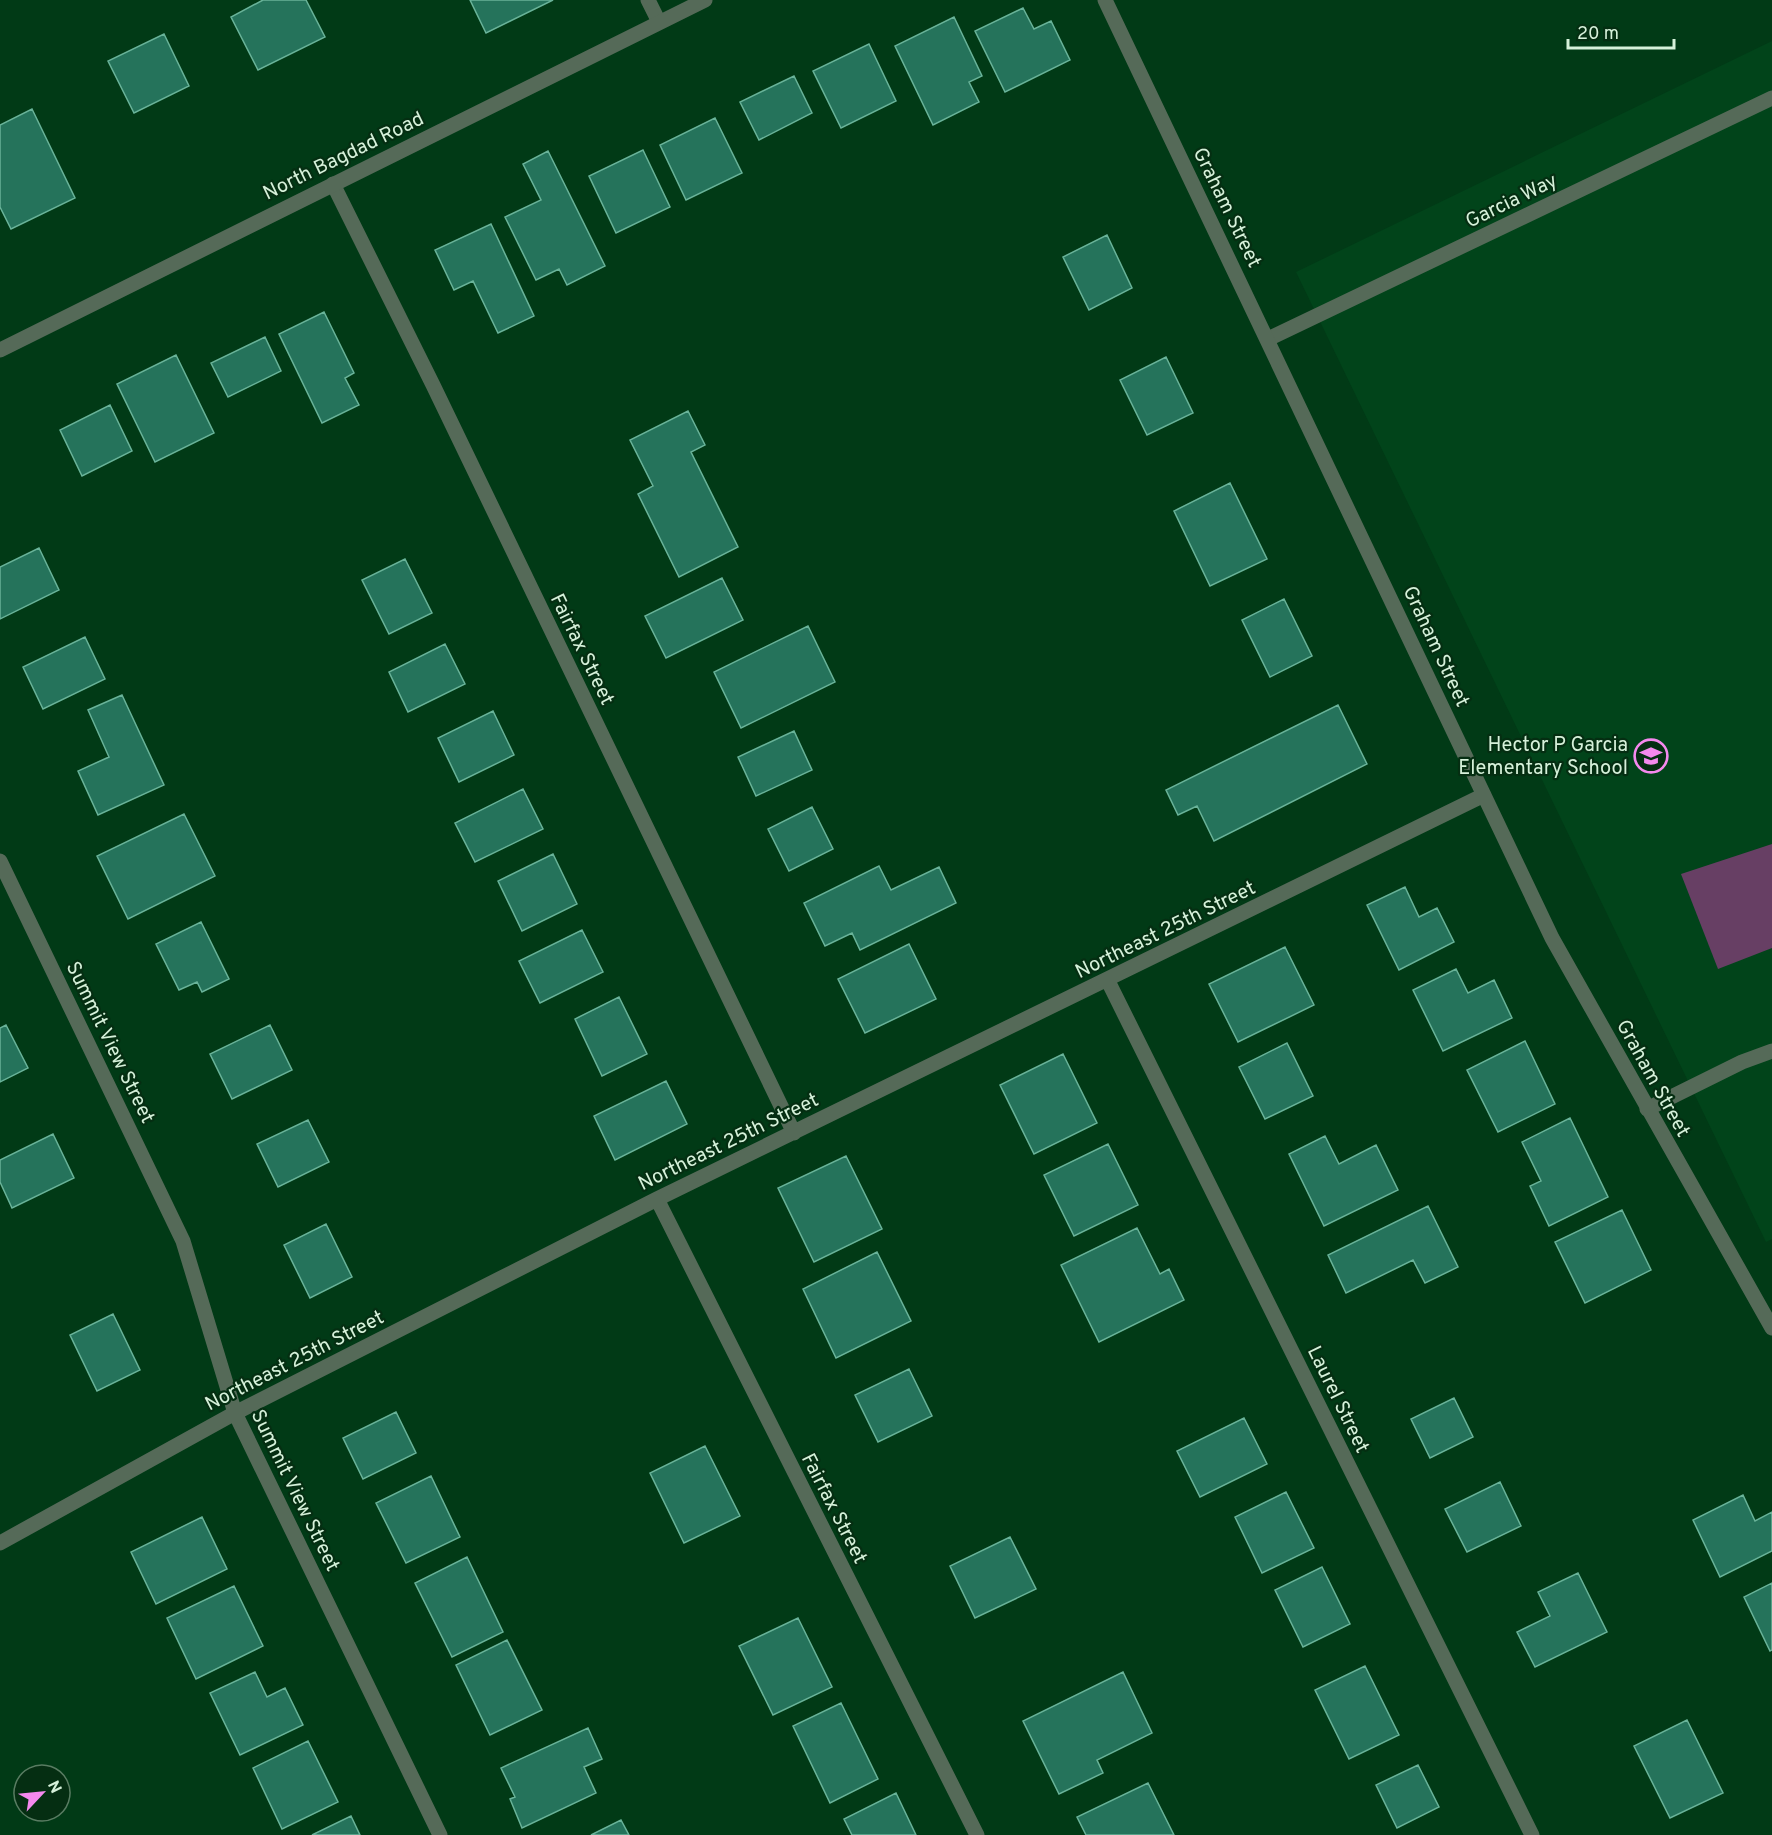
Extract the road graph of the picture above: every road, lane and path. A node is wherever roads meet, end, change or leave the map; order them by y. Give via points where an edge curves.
1 (648, 0) edge
2 (705, 0) edge
3 (1105, 0) edge
4 (659, 22) junction
5 (1772, 98) edge
6 (333, 184) junction
7 (1268, 339) junction
8 (0, 350) edge
9 (1484, 795) junction
10 (0, 861) edge
11 (1108, 981) junction
12 (1772, 1051) edge
13 (1647, 1109) junction
14 (794, 1133) junction
15 (657, 1199) junction
16 (1772, 1328) edge
17 (236, 1413) junction
18 (0, 1543) edge
19 (440, 1835) edge
20 (977, 1835) edge
21 (1532, 1835) edge

1 - 4 street
2 - 4 street, North Bagdad Road
3 - 7 street, Graham Street
4 - 6 street, North Bagdad Road
5 - 7 street, Garcia Way
6 - 8 street, North Bagdad Road
6 - 14 street, Fairfax Street
7 - 9 street, Graham Street
9 - 11 street, Northeast 25th Street
9 - 13 street, Graham Street via 1552,938
10 - 17 street, Summit View Street via 183,1241
11 - 14 street, Northeast 25th Street
11 - 21 street, Laurel Street
12 - 13 street
13 - 16 street, Graham Street
14 - 15 street, Northeast 25th Street
15 - 17 street, Northeast 25th Street
15 - 20 street, Fairfax Street
17 - 18 street, Northeast 25th Street
17 - 19 street, Summit View Street

